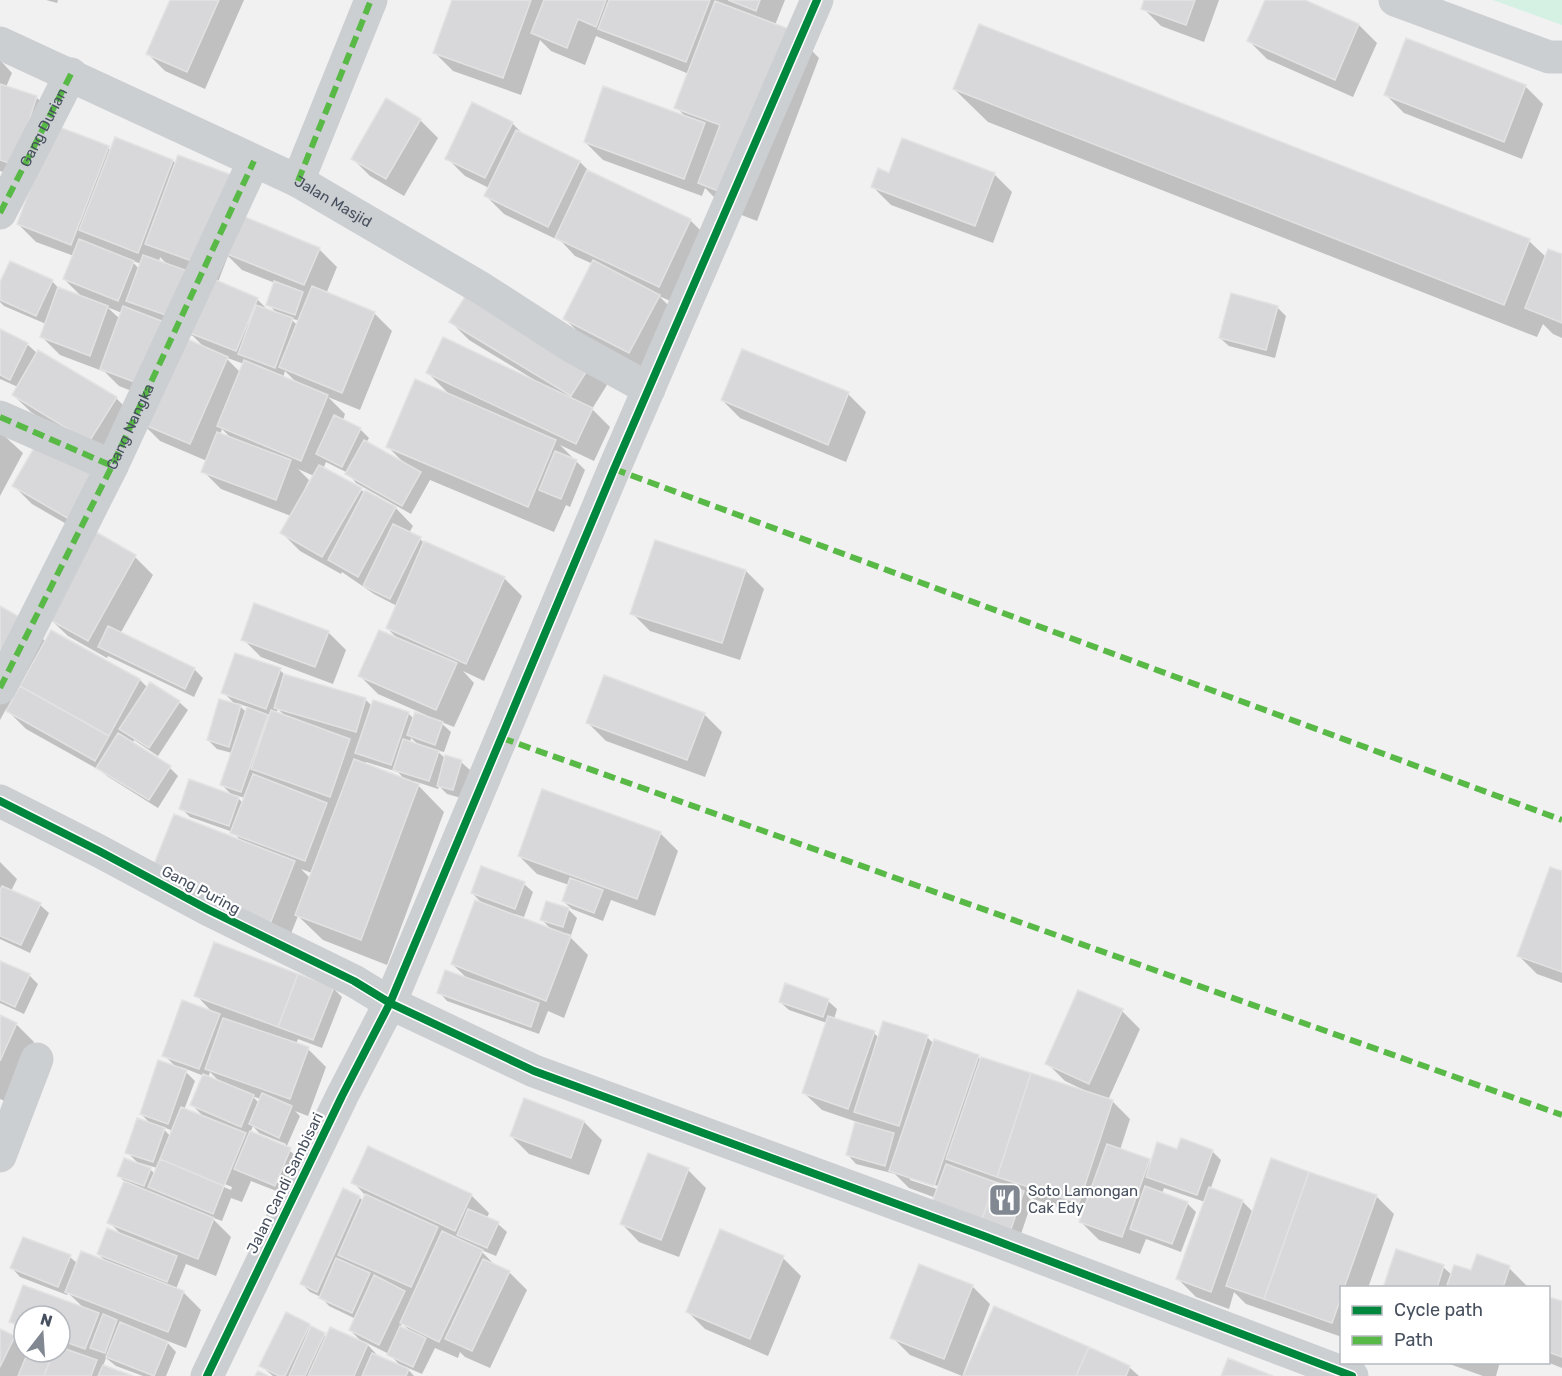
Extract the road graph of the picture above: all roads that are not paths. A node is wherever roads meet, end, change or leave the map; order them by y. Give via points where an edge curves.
1 (371, 0) edge
2 (817, 0) edge
3 (1395, 0) edge
4 (0, 43) edge
5 (1562, 57) edge
6 (71, 74) junction
7 (254, 161) junction
8 (298, 181) junction
9 (0, 213) edge
10 (650, 389) junction
11 (0, 417) edge
12 (112, 466) junction
13 (0, 688) edge
14 (0, 801) edge
15 (390, 1003) junction
16 (38, 1059) dead end
17 (0, 1156) edge
18 (207, 1376) edge
19 (1352, 1376) edge

1 - 8 street
2 - 10 street, Jalan Candi Sambisari
3 - 5 street via 1549,57
4 - 6 street, Jalan Masjid
6 - 7 street, Jalan Masjid
6 - 9 street, Gang Durian
7 - 8 street, Jalan Masjid
7 - 12 street, Gang Nangka
8 - 10 street, Jalan Masjid via 571,346
10 - 15 street, Jalan Candi Sambisari
11 - 12 street
12 - 13 street, Gang Nangka
14 - 15 street, Gang Puring
15 - 18 street, Jalan Candi Sambisari
15 - 19 street, Gang Puring via 534,1071
16 - 17 street

